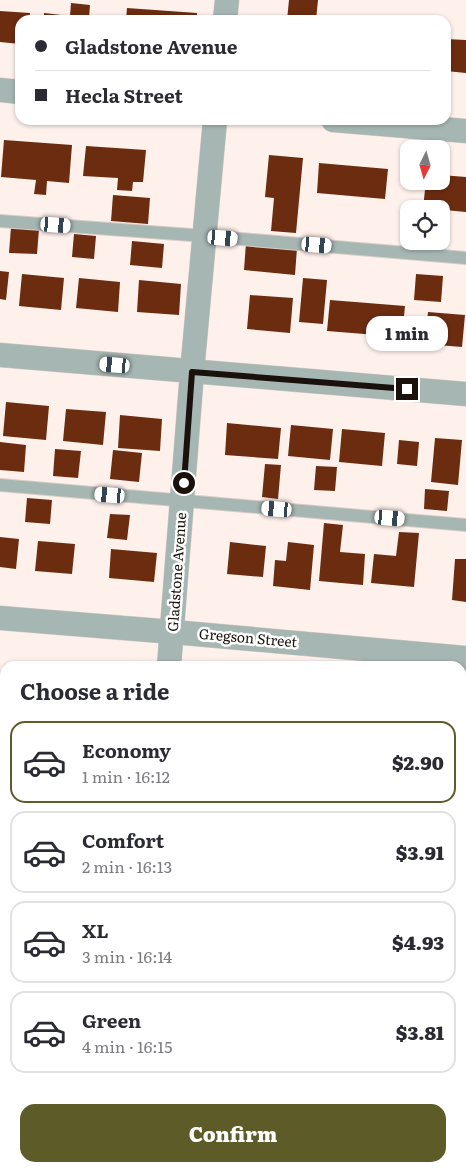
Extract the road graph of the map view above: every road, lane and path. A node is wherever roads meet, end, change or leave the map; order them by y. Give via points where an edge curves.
1 (227, 0) edge
2 (226, 15) edge
3 (0, 90) edge
4 (15, 92) edge
5 (215, 125) edge
6 (394, 125) edge
7 (466, 131) edge
8 (0, 221) edge
9 (205, 236) junction
10 (466, 258) edge
11 (0, 355) edge
12 (192, 372) junction
13 (466, 394) edge
14 (0, 485) edge
15 (182, 501) junction
16 (466, 525) edge
17 (0, 618) edge
18 (173, 632) junction
19 (466, 658) edge
20 (170, 661) edge

1 - 2 street
3 - 4 street
5 - 9 street, Gladstone Avenue
6 - 7 street
8 - 9 lane
9 - 10 lane
9 - 12 street, Gladstone Avenue
11 - 12 street
12 - 13 street
12 - 15 street, Gladstone Avenue
14 - 15 lane
15 - 16 lane
15 - 18 street, Gladstone Avenue
17 - 18 street, Gregson Street
18 - 19 street, Gregson Street
18 - 20 street, Gladstone Avenue

